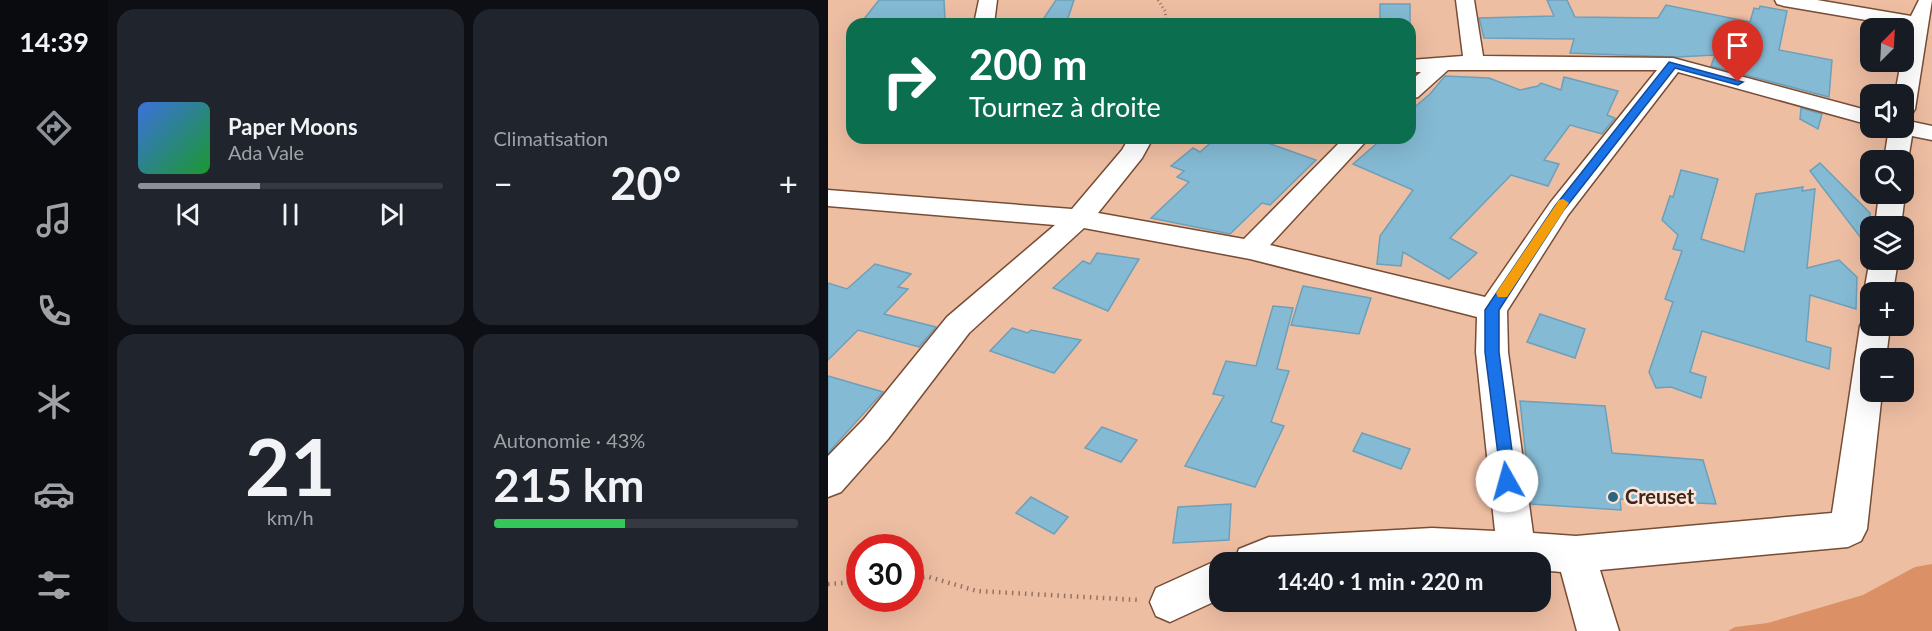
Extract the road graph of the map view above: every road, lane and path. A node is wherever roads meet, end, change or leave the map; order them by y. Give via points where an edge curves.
1 (988, 0) edge
2 (1158, 0) edge
3 (1465, 0) edge
4 (1784, 0) edge
5 (1928, 0) edge
6 (985, 18) edge
7 (1166, 18) edge
8 (1917, 23) junction
9 (1474, 62) junction
10 (1673, 64) junction
11 (1416, 66) edge
12 (1440, 66) junction
13 (1908, 84) edge
14 (1416, 87) edge
15 (1860, 115) edge
16 (1914, 129) edge
17 (1932, 133) edge
18 (1138, 144) edge
19 (1351, 144) edge
20 (828, 198) edge
21 (1079, 218) junction
22 (1250, 250) junction
23 (1492, 310) junction
24 (1865, 402) edge
25 (828, 481) edge
26 (1516, 550) junction
27 (1323, 552) edge
28 (1576, 554) junction
29 (924, 577) edge
30 (846, 583) edge
31 (1209, 583) edge
32 (828, 584) edge
33 (1170, 602) joint
34 (1598, 631) edge

1 - 6 street
2 - 7 path
3 - 9 street
4 - 8 street
5 - 8 street
8 - 13 street
9 - 10 street
9 - 12 street
10 - 15 street
10 - 23 street via 1559,209
11 - 12 street
12 - 14 street
16 - 17 street
18 - 21 street
19 - 22 street
20 - 21 street
21 - 22 street
21 - 25 street via 958,325 876,429
22 - 23 street
23 - 26 street via 1492,352
24 - 28 street via 1848,529
26 - 27 street via 1432,546
26 - 28 street
28 - 34 street
29 - 33 path via 977,591
30 - 32 path
31 - 33 street

